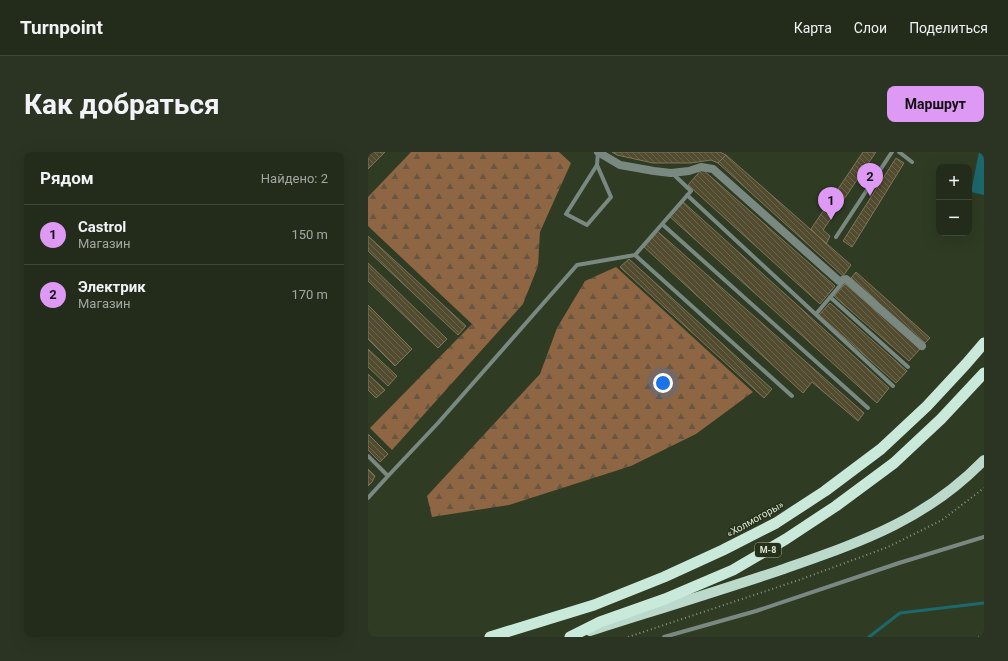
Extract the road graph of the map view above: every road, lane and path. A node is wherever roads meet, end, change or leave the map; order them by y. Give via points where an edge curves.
1 (598, 152) edge
2 (892, 152) edge
3 (899, 152) edge
4 (912, 162) dead end
5 (597, 165) junction
6 (671, 173) junction
7 (687, 195) junction
8 (662, 224) junction
9 (836, 236) dead end
10 (634, 255) junction
11 (844, 280) junction
12 (830, 297) junction
13 (816, 314) junction
14 (984, 338) edge
15 (984, 343) edge
16 (922, 346) dead end
17 (966, 364) junction
18 (908, 366) dead end
19 (984, 373) edge
20 (893, 386) dead end
21 (792, 396) dead end
22 (868, 408) dead end
23 (368, 456) edge
24 (984, 460) edge
25 (388, 476) junction
26 (984, 488) edge
27 (368, 498) edge
28 (984, 537) edge
29 (984, 636) edge
30 (490, 637) edge
31 (570, 637) edge
32 (628, 637) edge
33 (664, 637) edge
34 (978, 637) edge

1 - 5 lane
1 - 6 street via 620,165
2 - 9 lane
3 - 4 lane
5 - 5 lane via 611,197 587,225 566,214
6 - 7 lane via 691,191
6 - 11 street via 701,167 713,169 839,281
7 - 8 lane
7 - 13 lane
8 - 10 lane
8 - 22 lane
10 - 21 lane
10 - 25 lane via 577,265
11 - 12 lane
11 - 16 street
12 - 13 lane
12 - 18 lane
13 - 20 lane
14 - 17 main road
15 - 17 highway, «Холмогоры» / М-8
17 - 30 highway, «Холмогоры» / М-8 via 927,406 881,448 825,491 776,523 664,577 594,605
19 - 31 highway, М-8 via 941,419 894,463 786,540 733,570 665,599 600,622
23 - 25 lane
24 - 31 main road via 938,500 883,532 742,583
25 - 27 lane
26 - 32 path via 942,520 888,547 799,580
28 - 33 lane via 756,611
29 - 34 path

